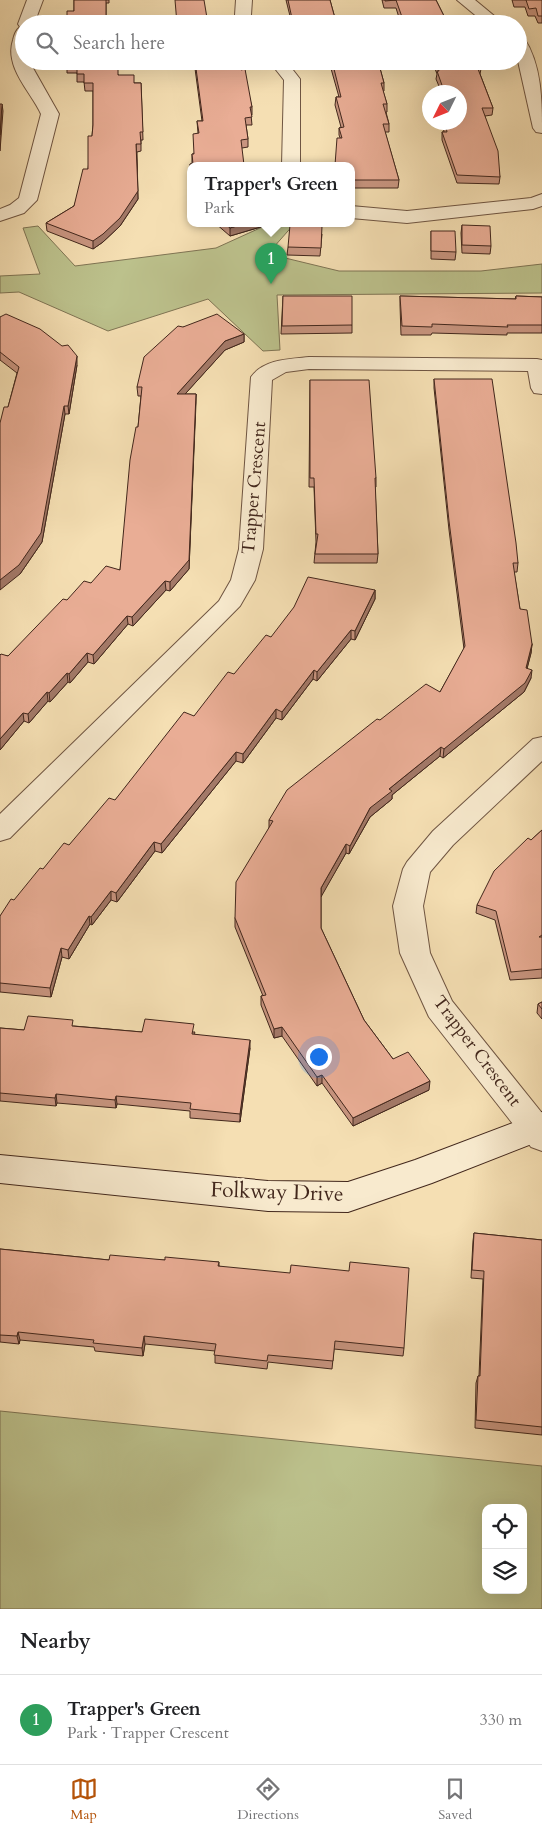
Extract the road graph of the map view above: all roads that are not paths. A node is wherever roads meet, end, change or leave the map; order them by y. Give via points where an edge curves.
1 (35, 0) edge
2 (244, 0) edge
3 (465, 0) edge
4 (29, 15) edge
5 (244, 15) edge
6 (484, 15) edge
7 (527, 66) edge
8 (26, 70) edge
9 (284, 70) edge
10 (542, 128) edge
11 (291, 162) edge
12 (542, 200) edge
13 (355, 212) edge
14 (0, 215) edge
15 (542, 388) edge
16 (542, 746) edge
17 (0, 831) edge
18 (540, 1131) edge
19 (0, 1169) edge

1 - 4 street
2 - 5 street
3 - 6 street
7 - 10 street
8 - 14 street via 50,114 28,200 17,209
9 - 11 street via 292,79
12 - 13 street via 407,217
15 - 17 street, Trapper Crescent via 537,365 309,363 281,366 262,377 251,549 243,580 228,606
16 - 18 street, Trapper Crescent via 443,838 417,869 408,906 415,953 440,1008
18 - 19 street, Folkway Drive via 348,1197 268,1196

